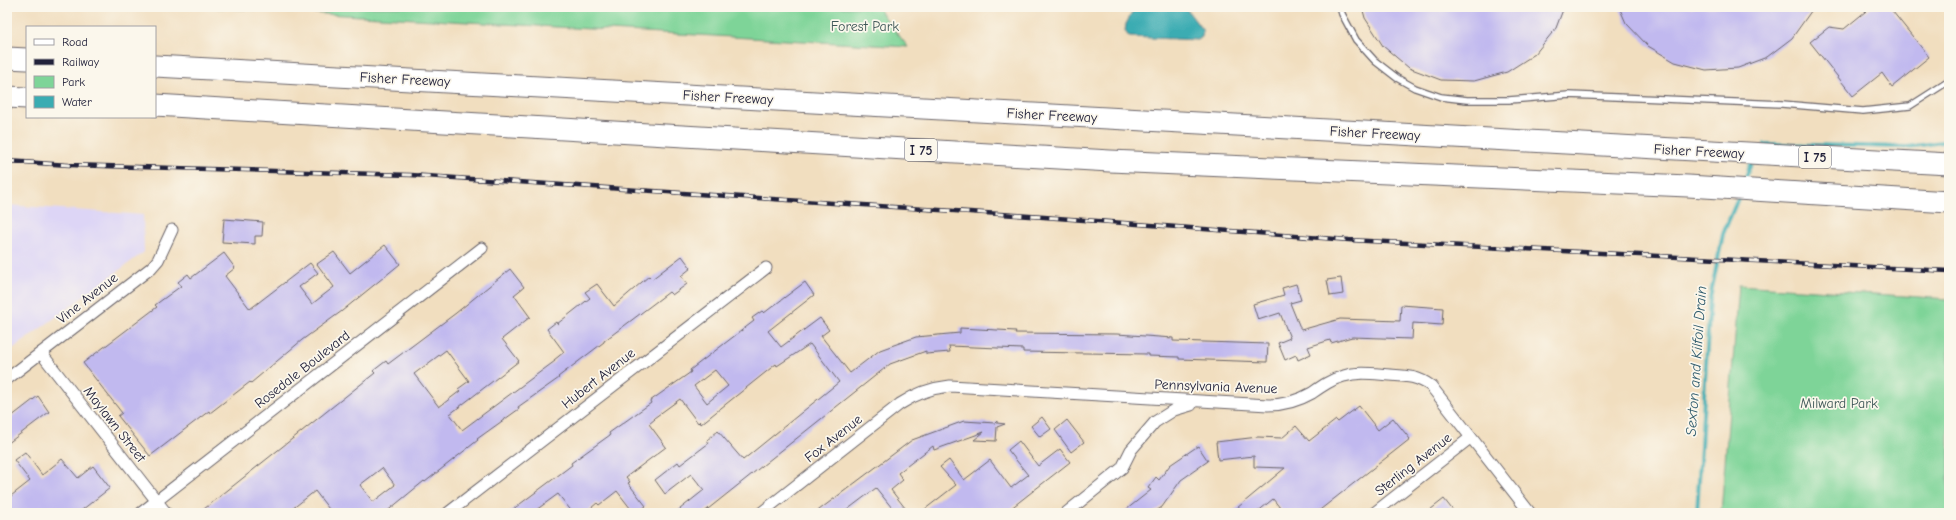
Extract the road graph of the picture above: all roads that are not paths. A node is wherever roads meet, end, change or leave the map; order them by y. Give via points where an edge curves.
1 (1340, 7) edge
2 (7, 58) edge
3 (26, 59) edge
4 (156, 66) edge
5 (1949, 81) edge
6 (7, 97) edge
7 (26, 98) edge
8 (156, 105) edge
9 (1949, 164) edge
10 (1949, 202) edge
11 (172, 230) dead end
12 (482, 248) dead end
13 (766, 268) dead end
14 (40, 353) junction
15 (7, 379) edge
16 (926, 391) joint
17 (1212, 403) junction
18 (1470, 438) junction
19 (157, 501) junction
20 (141, 513) edge
21 (166, 513) edge
22 (448, 513) edge
23 (761, 513) edge
24 (1066, 513) edge
25 (1374, 513) edge
26 (1530, 513) edge

1 - 5 lane via 1356,40 1375,61 1415,88 1441,97 1509,100 1569,95 1782,104 1863,111 1910,106
2 - 3 highway
4 - 9 highway, Fisher Freeway / I 75
6 - 7 highway
8 - 10 highway, I 75 via 1110,161 1688,186
11 - 14 street, Vine Avenue via 158,260 151,268
12 - 19 street, Rosedale Boulevard
13 - 22 street, Hubert Avenue
14 - 15 street, Vine Avenue
14 - 19 street, Maylawn Street
16 - 17 street, Pennsylvania Avenue via 950,386
16 - 23 street, Fox Avenue via 900,404
17 - 18 street, Pennsylvania Avenue via 1278,405 1302,398 1345,375 1363,373 1411,376 1422,379 1430,386
17 - 24 street via 1188,405 1155,422 1131,450 1122,468
18 - 25 street, Sterling Avenue
18 - 26 street, Pennsylvania Avenue
19 - 20 street, Rosedale Boulevard
19 - 21 street, Maylawn Street

